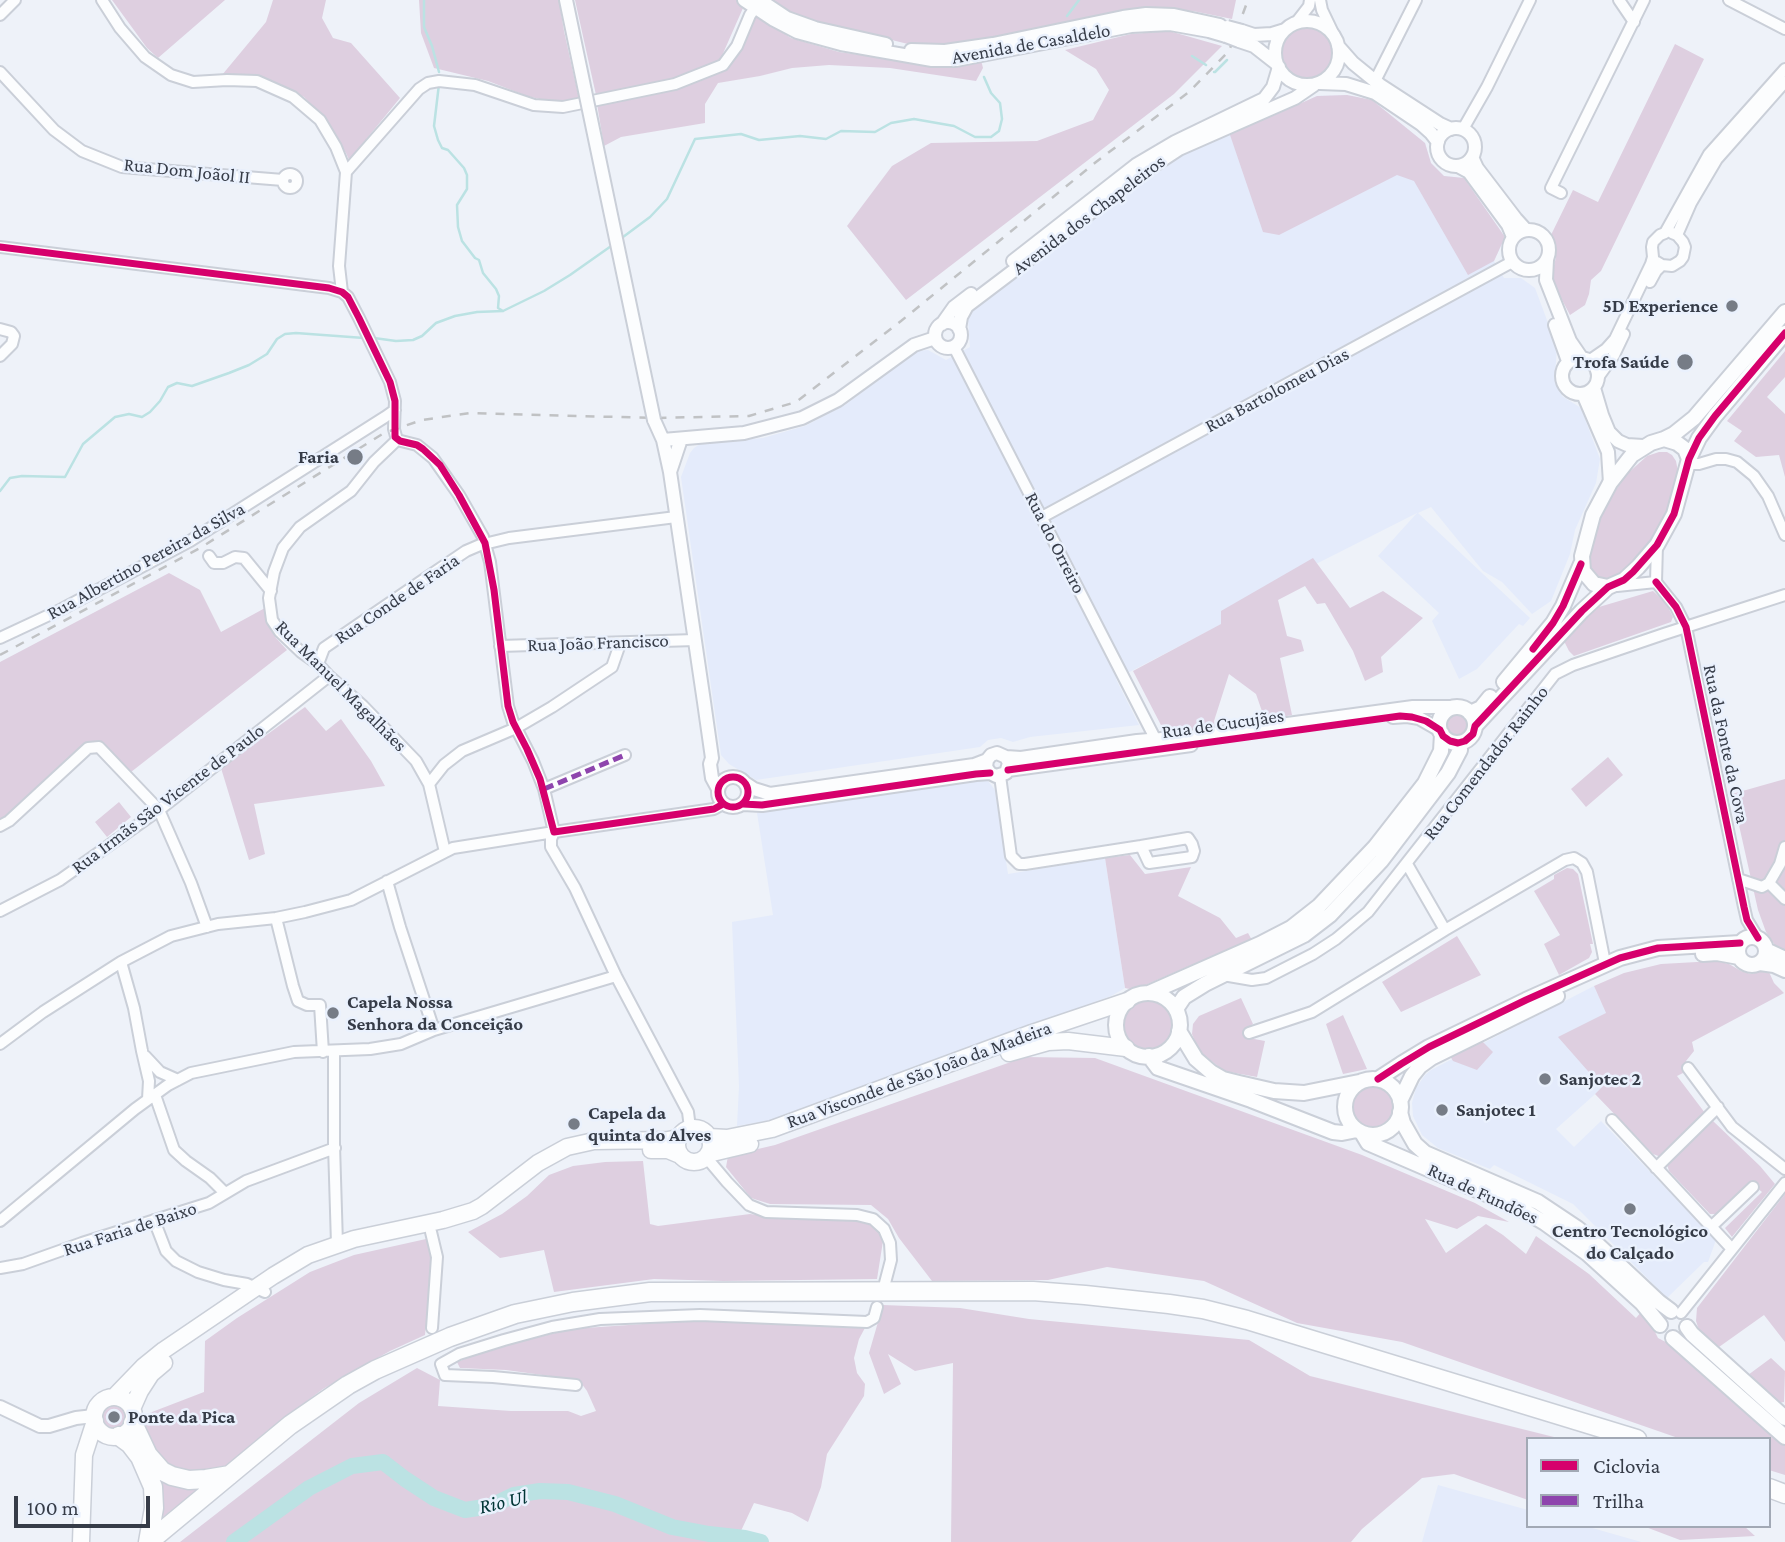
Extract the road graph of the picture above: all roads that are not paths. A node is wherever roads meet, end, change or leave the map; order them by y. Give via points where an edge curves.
1 (15, 0) edge
2 (102, 0) edge
3 (566, 0) edge
4 (1310, 0) edge
5 (1320, 0) edge
6 (1416, 0) edge
7 (1530, 0) edge
8 (1619, 0) edge
9 (1644, 0) edge
10 (1729, 0) edge
11 (753, 3) edge
12 (0, 15) edge
13 (1634, 22) junction
14 (1290, 27) junction
15 (1785, 29) edge
16 (1241, 36) junction
17 (1336, 41) junction
18 (1278, 66) junction
19 (1785, 69) edge
20 (0, 72) edge
21 (1375, 81) junction
22 (1785, 82) edge
23 (1317, 84) junction
24 (1457, 129) junction
25 (1438, 142) junction
26 (1472, 157) junction
27 (1458, 166) junction
28 (346, 172) junction
29 (283, 180) dead end
30 (1561, 193) dead end
31 (1526, 230) junction
32 (1665, 233) junction
33 (1677, 235) junction
34 (1513, 237) junction
35 (0, 247) edge
36 (1547, 260) junction
37 (1658, 261) junction
38 (1512, 262) junction
39 (1531, 271) junction
40 (342, 292) junction
41 (1785, 312) edge
42 (942, 324) junction
43 (0, 329) edge
44 (960, 329) junction
45 (1785, 333) edge
46 (935, 338) junction
47 (954, 346) junction
48 (0, 356) edge
49 (1580, 360) junction
50 (1592, 386) junction
51 (395, 410) junction
52 (681, 439) junction
53 (1664, 439) junction
54 (397, 440) junction
55 (663, 440) junction
56 (1643, 446) junction
57 (1689, 462) junction
58 (670, 472) junction
59 (1610, 483) junction
60 (676, 517) junction
61 (1042, 517) junction
62 (1785, 535) edge
63 (485, 543) junction
64 (1657, 545) junction
65 (209, 556) dead end
66 (1581, 564) junction
67 (1656, 582) junction
68 (1610, 587) junction
69 (271, 591) junction
70 (1785, 595) edge
71 (1686, 627) junction
72 (0, 638) edge
73 (695, 640) junction
74 (620, 644) junction
75 (500, 646) junction
76 (318, 664) junction
77 (328, 676) junction
78 (1467, 715) junction
79 (516, 728) junction
80 (1441, 732) junction
81 (1460, 743) junction
82 (1158, 744) junction
83 (625, 755) dead end
84 (712, 758) junction
85 (998, 767) junction
86 (732, 777) junction
87 (746, 783) junction
88 (429, 784) junction
89 (544, 789) junction
90 (719, 789) junction
91 (723, 804) junction
92 (743, 804) junction
93 (159, 810) junction
94 (0, 826) edge
95 (554, 832) junction
96 (1141, 846) dead end
97 (1785, 847) edge
98 (445, 852) junction
99 (1407, 864) junction
100 (1738, 879) junction
101 (387, 881) junction
102 (1769, 883) junction
103 (1785, 899) edge
104 (0, 911) edge
105 (276, 918) junction
106 (207, 927) junction
107 (1445, 930) junction
108 (1751, 948) junction
109 (1274, 951) junction
110 (1785, 959) edge
111 (121, 962) junction
112 (1605, 963) junction
113 (1282, 970) junction
114 (1785, 970) edge
115 (1223, 975) junction
116 (616, 976) junction
117 (1149, 993) junction
118 (1126, 1001) junction
119 (1176, 1009) junction
120 (434, 1030) junction
121 (1180, 1031) junction
122 (1250, 1033) dead end
123 (0, 1044) edge
124 (1126, 1048) junction
125 (142, 1051) junction
126 (329, 1051) junction
127 (1149, 1056) junction
128 (1688, 1068) dead end
129 (1378, 1079) junction
130 (178, 1080) junction
131 (1359, 1082) junction
132 (151, 1097) junction
133 (1400, 1106) junction
134 (1718, 1107) junction
135 (1612, 1120) dead end
136 (1360, 1131) junction
137 (684, 1133) junction
138 (709, 1137) junction
139 (335, 1149) junction
140 (680, 1155) junction
141 (707, 1155) junction
142 (1656, 1168) junction
143 (1785, 1169) edge
144 (1785, 1183) edge
145 (1753, 1187) dead end
146 (225, 1193) junction
147 (154, 1220) junction
148 (0, 1221) edge
149 (1712, 1226) junction
150 (431, 1232) junction
151 (337, 1244) junction
152 (1732, 1249) junction
153 (0, 1268) edge
154 (885, 1283) dead end
155 (261, 1289) junction
156 (877, 1307) dead end
157 (1679, 1317) junction
158 (1660, 1325) junction
159 (432, 1328) dead end
160 (1673, 1338) junction
161 (576, 1385) dead end
162 (114, 1397) junction
163 (0, 1407) edge
164 (132, 1416) junction
165 (1784, 1416) edge
166 (94, 1418) junction
167 (113, 1436) junction
168 (1605, 1437) edge
169 (1630, 1437) edge
170 (1785, 1437) edge
171 (86, 1447) junction
172 (233, 1474) junction
173 (81, 1542) edge
174 (148, 1542) edge
175 (161, 1542) edge

1 - 12 street
2 - 28 street via 145,57 171,75 193,82 257,81 293,97 320,120
3 - 55 street, bridge via 654,419
4 - 14 street
5 - 17 street
6 - 21 street
7 - 24 street via 1487,87
8 - 13 street
9 - 13 street
10 - 15 street
11 - 16 street, Avenida de Casaldelo, bridge via 815,28 911,50 993,44 1146,14 1174,15
11 - 28 street via 737,46 723,65 675,85 563,107 534,105 475,85 428,83
13 - 30 street via 1551,188
14 - 16 street, Avenida de Casaldelo via 1272,34
14 - 17 street via 1320,24
14 - 18 street via 1276,49
16 - 18 street, Avenida de Casaldelo
17 - 21 street
17 - 23 street via 1338,63 1328,78
18 - 23 street via 1293,82
18 - 42 street, Avenida dos Chapeleiros via 1273,87 1264,99 1136,165 954,307
19 - 32 street via 1717,144
20 - 29 street, Rua Dom Joãol II via 54,130 82,151 122,167
21 - 24 street via 1440,124
22 - 33 street via 1717,159
23 - 25 street via 1346,84 1375,93 1421,124
23 - 44 street, Avenida dos Chapeleiros via 1179,149 1143,172 967,306
24 - 25 street
24 - 26 street via 1468,132 1474,141
25 - 27 street via 1441,157
26 - 27 street
26 - 31 street
27 - 34 street via 1469,172
28 - 40 street
31 - 34 street
31 - 36 street via 1545,239
32 - 33 street
32 - 37 street via 1653,242
33 - 37 street via 1684,242 1683,257 1672,266
34 - 38 street
35 - 40 street
36 - 39 street
36 - 49 street via 1546,280
37 - 49 street via 1615,339 1606,349
37 - 50 street via 1614,355
38 - 39 street
38 - 61 street, Rua Bartolomeu Dias
39 - 49 street
40 - 51 street via 390,382
41 - 53 main road via 1694,418
42 - 44 street via 950,322
42 - 46 street, Avenida dos Chapeleiros
43 - 48 street via 14,336
44 - 47 street, Avenida dos Chapeleiros via 961,337
45 - 57 main road via 1715,416
46 - 47 street via 943,347
46 - 52 street via 914,345 838,400 802,418 744,433
47 - 61 street, Rua do Orreiro
49 - 50 street via 1598,370
49 - 50 street via 1564,367 1565,387 1577,394
50 - 56 street via 1609,432 1627,445
50 - 59 street via 1608,452
51 - 54 street
51 - 72 street, Rua Albertino Pereira da Silva via 190,541
52 - 55 street
52 - 58 street
53 - 56 main road
53 - 57 main road via 1684,448
54 - 63 street via 416,445 440,465
54 - 69 street, Rua Manuel Magalhães via 351,491 299,527 283,548
55 - 58 street
56 - 59 main road
57 - 62 street via 1737,462 1754,475 1768,496
57 - 64 main road via 1674,514
58 - 60 street
59 - 66 main road via 1593,515
60 - 63 street, Rua Conde de Faria
60 - 73 street
61 - 82 street, Rua do Orreiro
63 - 75 street
63 - 76 street, Rua Conde de Faria via 466,551 324,648
64 - 67 street
64 - 68 main road via 1633,572
65 - 69 street via 214,563 244,558
66 - 68 main road via 1589,580
66 - 78 main road via 1563,606 1542,637 1480,708
67 - 68 street
67 - 71 street, Rua da Fonte da Cova
68 - 78 main road
69 - 76 street, Rua Manuel Magalhães via 272,620
70 - 71 street, Rua Comendador Rainho
71 - 99 street, Rua Comendador Rainho via 1555,674
71 - 100 street, Rua da Fonte da Cova
73 - 74 street, Rua João Francisco
73 - 84 street
74 - 75 street, Rua João Francisco
74 - 79 street via 612,667
75 - 79 street via 508,706
76 - 77 street, Rua Manuel Magalhães
77 - 88 street, Rua Manuel Magalhães via 416,761
77 - 93 street, Rua Irmãs São Vicente de Paulo
78 - 80 main road via 1449,709 1440,721
78 - 81 main road via 1471,736
78 - 82 street, Rua de Cucujães via 1413,707
79 - 88 street via 461,751
79 - 89 street
80 - 81 main road
80 - 82 street, Rua de Cucujães via 1419,718 1400,716
80 - 117 main road, Rua Visconde de São João da Madeira via 1441,751 1424,783 1375,847 1319,906 1260,944
81 - 109 main road via 1448,773 1358,887 1304,935
82 - 85 street, Rua de Cucujães
83 - 89 street
84 - 86 street
84 - 90 street via 712,778
85 - 87 street, Rua de Cucujães via 974,765 769,794
85 - 92 street, Rua de Cucujães via 976,774
85 - 96 street via 1011,856 1019,864
86 - 87 street
86 - 90 street via 723,780
87 - 92 street
88 - 98 street, Rua Manuel Magalhães
89 - 95 street
90 - 91 street
91 - 92 street
91 - 95 street
93 - 94 street via 99,747 88,748
93 - 104 street, Rua Irmãs São Vicente de Paulo via 60,880
93 - 106 street
95 - 98 street
95 - 116 street via 551,847
97 - 102 street
98 - 101 street
99 - 107 street
99 - 113 street, Rua Comendador Rainho via 1368,912 1336,939
100 - 102 street via 1762,887
100 - 108 street, Rua da Fonte da Cova
101 - 105 street via 351,900
101 - 120 street
102 - 103 street
105 - 106 street
105 - 126 street via 298,1000 320,1005
106 - 111 street via 171,936
107 - 112 street via 1574,858 1587,872
107 - 122 street via 1312,1012
108 - 110 main road, Rua Visconde de São João da Madeira
108 - 112 main road, Rua Visconde de São João da Madeira via 1658,948
108 - 114 main road, Rua Visconde de São João da Madeira
108 - 133 main road, Rua Visconde de São João da Madeira via 1660,956 1608,971 1431,1058 1412,1076
109 - 113 street
109 - 115 main road
111 - 123 street
111 - 125 street
112 - 129 main road, Rua Visconde de São João da Madeira via 1429,1047
113 - 115 street, Rua Comendador Rainho via 1252,981
115 - 119 main road via 1184,997
116 - 120 street
116 - 137 street via 688,1112
117 - 118 main road, Rua Visconde de São João da Madeira
117 - 119 main road via 1160,995
118 - 124 main road via 1117,1019
118 - 138 main road, Rua Visconde de São João da Madeira via 772,1129
119 - 121 main road, Rua Visconde de São João da Madeira
120 - 126 street via 401,1044
121 - 127 main road via 1168,1049
121 - 131 main road, Rua Visconde de São João da Madeira via 1196,1059 1223,1079 1304,1093
124 - 127 main road, Rua Visconde de São João da Madeira
124 - 141 main road, Rua Visconde de São João da Madeira via 1068,1041 1021,1048 775,1138
125 - 130 street via 160,1073
125 - 132 street
126 - 130 street via 294,1052 191,1073
126 - 139 street
127 - 136 main road, Rua Visconde de São João da Madeira via 1158,1068 1333,1132
128 - 134 street
129 - 131 main road, Rua Visconde de São João da Madeira
129 - 133 main road via 1392,1087
130 - 132 street
131 - 136 main road via 1347,1095 1345,1113
132 - 146 street via 174,1150
132 - 148 street
133 - 136 main road, Rua Visconde de São João da Madeira via 1398,1119 1386,1131
133 - 157 main road, Rua de Fundões via 1415,1144 1425,1153 1538,1202 1597,1244
134 - 142 street
134 - 143 street via 1732,1127
135 - 142 street
136 - 158 main road, Rua de Fundões via 1368,1143 1545,1223 1588,1254
137 - 138 main road via 701,1129
137 - 140 main road via 676,1145
137 - 151 main road via 668,1140 577,1144 546,1157 473,1210
138 - 141 main road
139 - 146 street, Rua Faria de Baixo
139 - 151 street
140 - 141 main road via 692,1162
140 - 150 main road via 668,1150 571,1156 547,1167 475,1220
141 - 154 street via 749,1205 766,1212 873,1219 884,1228 890,1243
142 - 149 street
144 - 152 street
145 - 149 street
146 - 147 street, Rua Faria de Baixo via 209,1203
147 - 153 street, Rua Faria de Baixo
147 - 155 street via 166,1251 176,1261 198,1272
149 - 152 street
150 - 155 main road via 338,1253
150 - 159 street via 437,1257
151 - 155 main road via 286,1267
152 - 157 street
155 - 162 main road via 164,1350
155 - 164 main road via 151,1374
156 - 161 street via 874,1318 867,1322 700,1315 600,1319 504,1340 441,1364 444,1375
157 - 158 main road via 1661,1317
157 - 160 main road via 1682,1335
157 - 165 main road, Rua de Fundões
158 - 160 main road, Rua de Fundões via 1662,1332
160 - 170 main road, Rua de Fundões
162 - 164 main road via 125,1401
162 - 166 main road via 97,1406
163 - 166 street via 49,1426
164 - 167 main road via 125,1433
164 - 172 highway via 148,1455 162,1471 189,1480
166 - 167 main road via 99,1430
166 - 171 main road
167 - 171 main road
167 - 174 highway via 130,1444 153,1487
168 - 175 highway via 1246,1326 1168,1310 1033,1297 651,1301 529,1318 420,1356 324,1415
169 - 172 highway via 1247,1320 1169,1304 1033,1291 650,1292 515,1314 416,1351 327,1399
171 - 173 main road
172 - 174 highway

